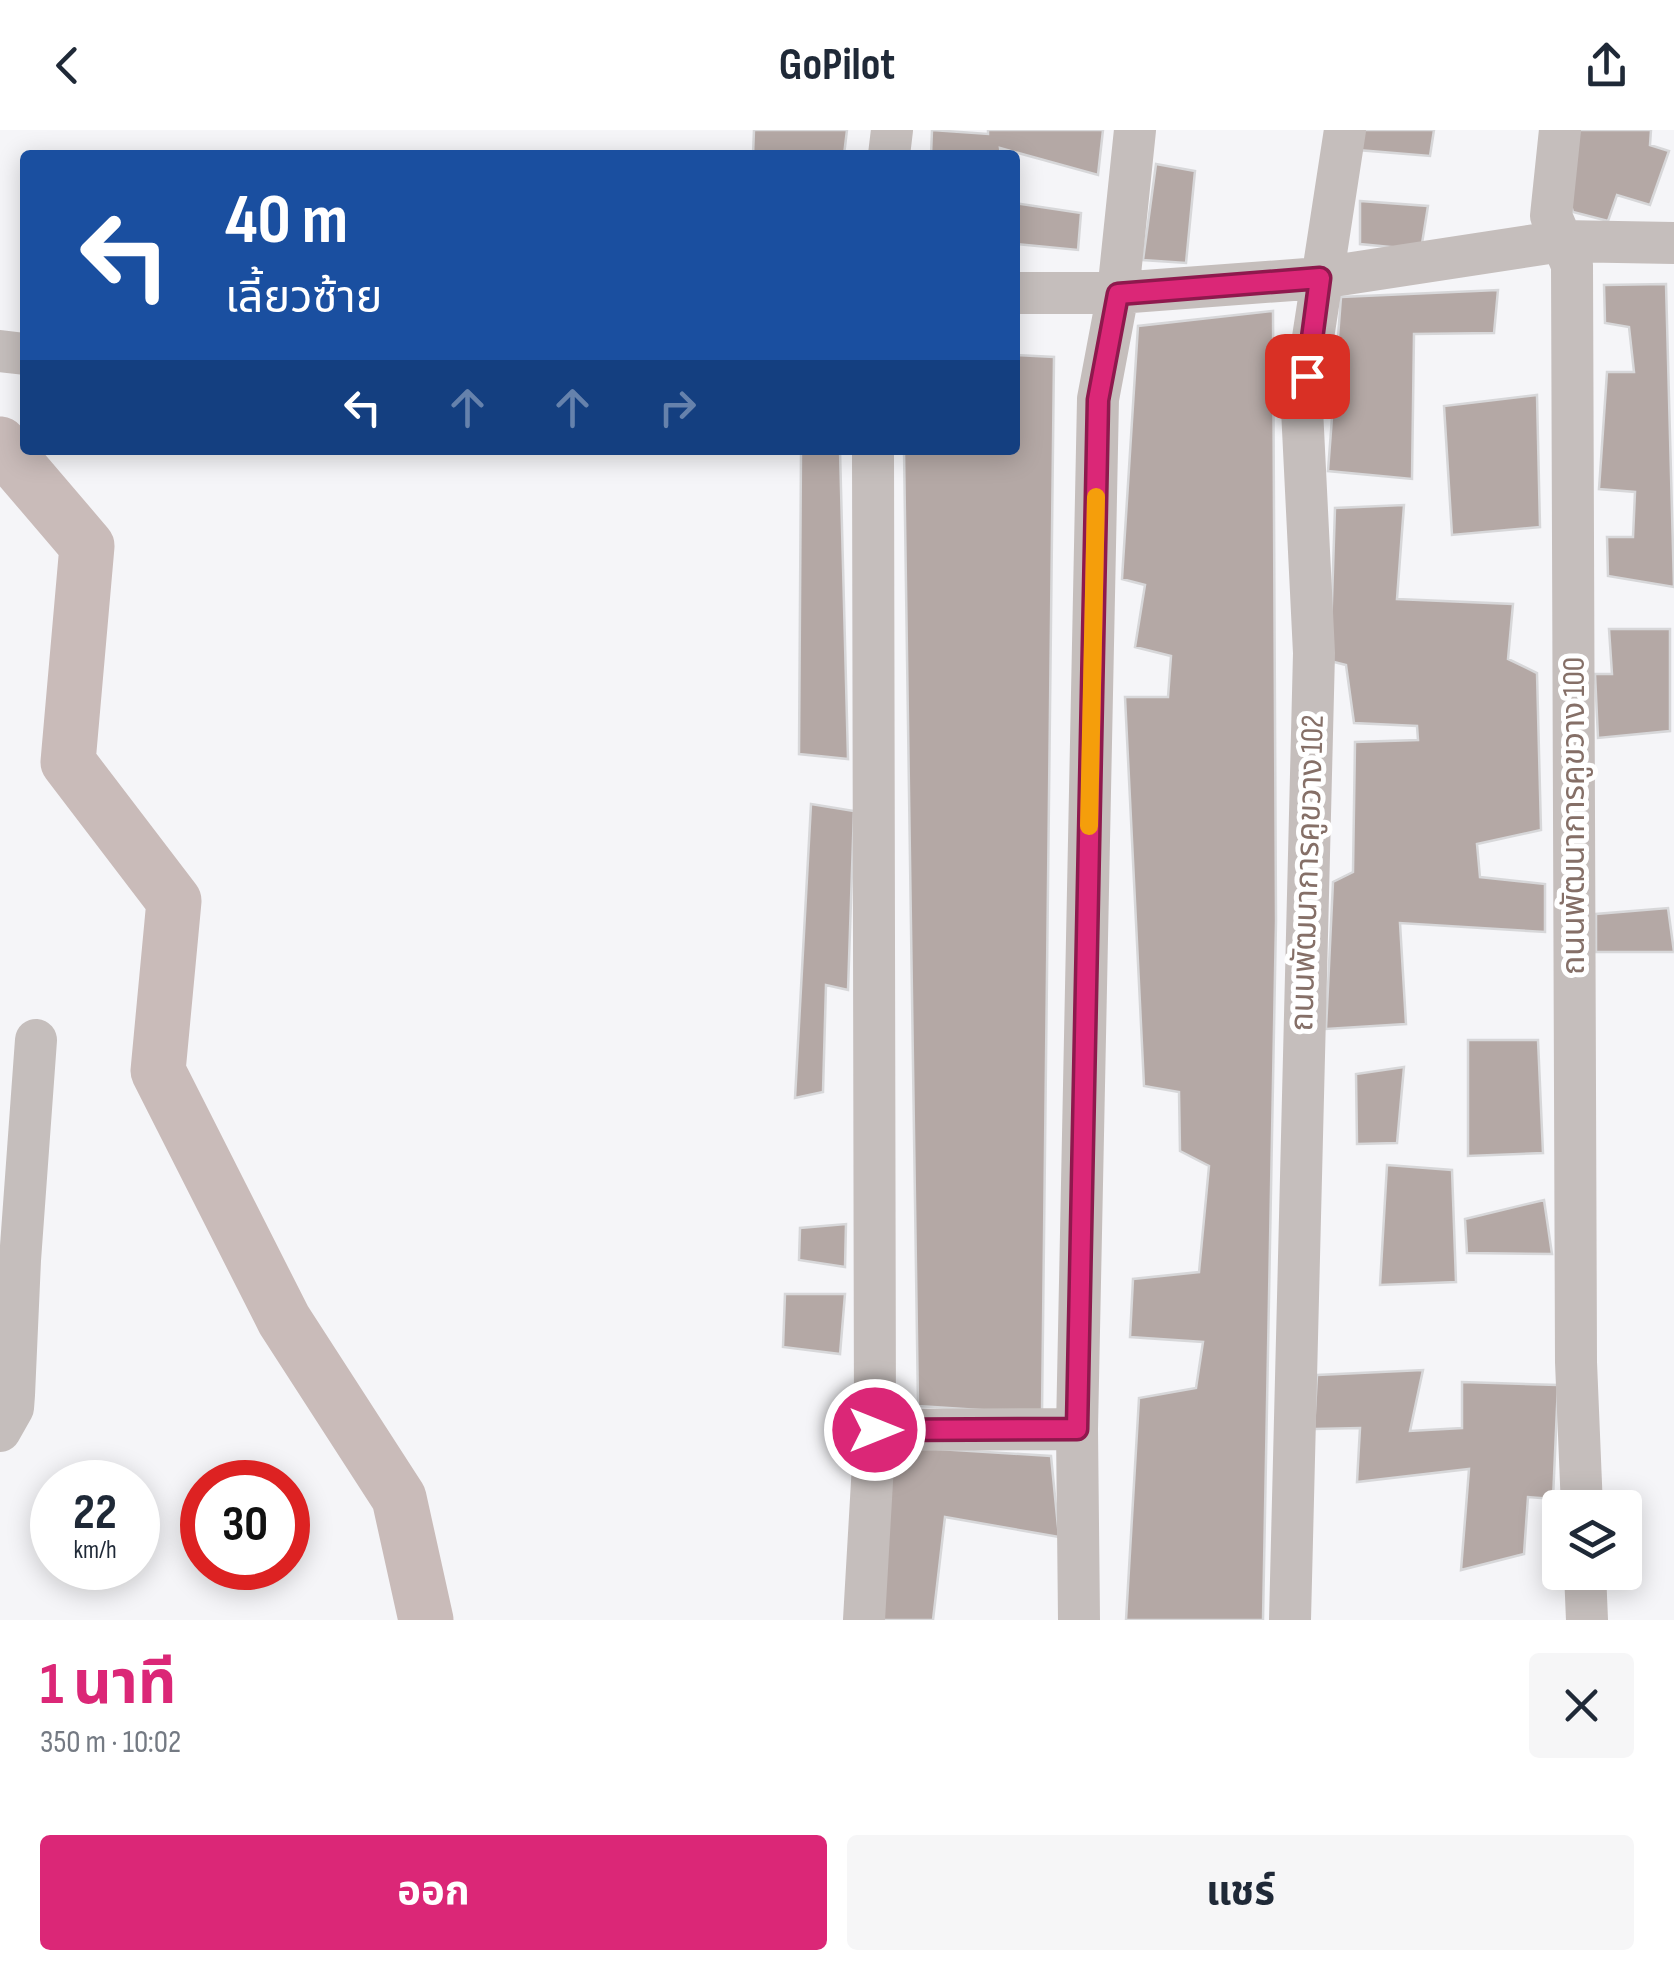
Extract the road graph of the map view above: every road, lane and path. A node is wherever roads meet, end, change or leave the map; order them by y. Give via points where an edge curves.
1 (1136, 130) edge
2 (1345, 130) edge
3 (1560, 130) edge
4 (1562, 241) junction
5 (1674, 242) edge
6 (1320, 278) junction
7 (1020, 293) edge
8 (1118, 294) junction
9 (873, 455) edge
10 (36, 1040) dead end
11 (1077, 1429) junction
12 (875, 1430) junction
13 (0, 1431) edge
14 (1581, 1490) edge
15 (1586, 1590) edge
16 (864, 1620) edge
17 (1079, 1620) edge
18 (1290, 1620) edge
19 (1587, 1620) edge

1 - 8 street
2 - 6 street, ถนนพัฒนาการคูขวาง 102
3 - 4 street, ถนนพัฒนาการคูขวาง 100 via 1551,216
4 - 5 street
4 - 6 street
4 - 14 street, ถนนพัฒนาการคูขวาง 100 via 1572,266
6 - 8 street
6 - 18 street, ถนนพัฒนาการคูขวาง 102 via 1302,409 1314,654
7 - 8 street
8 - 11 street via 1098,400
9 - 12 street
10 - 13 street via 14,1394
11 - 12 street
11 - 17 street
12 - 16 street
15 - 19 street

